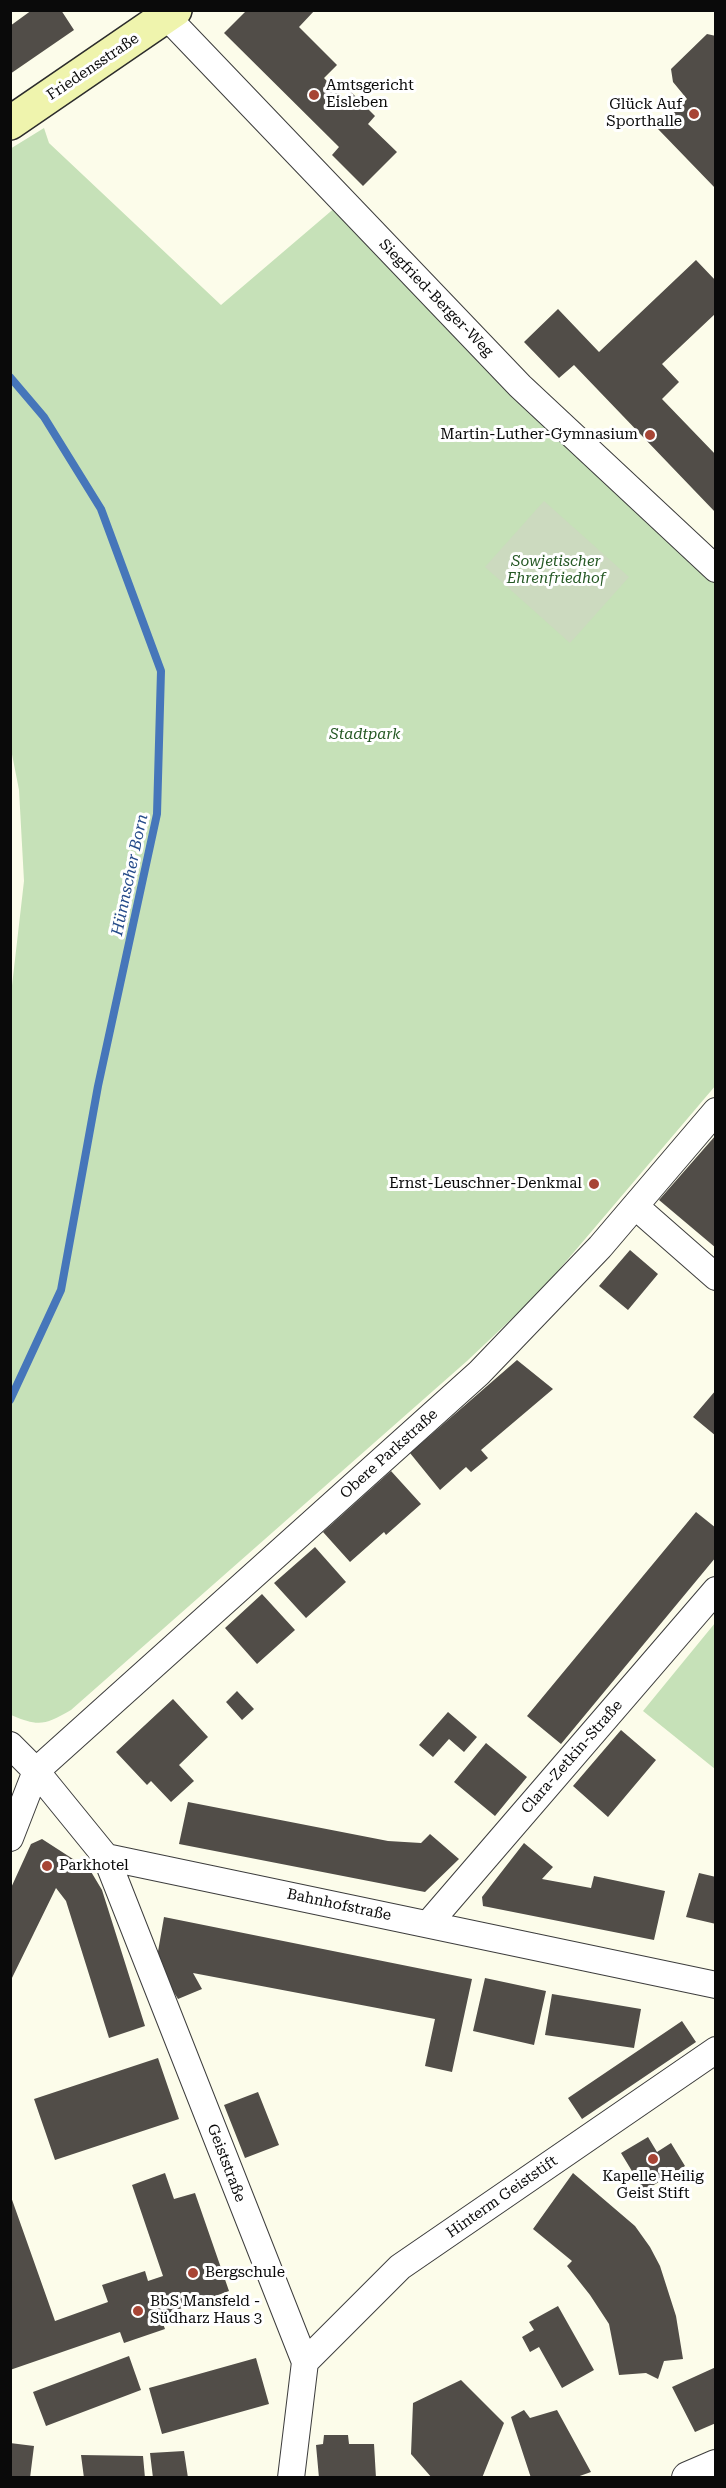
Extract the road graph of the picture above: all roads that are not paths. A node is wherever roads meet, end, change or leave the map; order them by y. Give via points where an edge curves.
1 (171, 14) edge
2 (10, 123) edge
3 (716, 569) edge
4 (716, 1112) edge
5 (635, 1206) junction
6 (716, 1277) edge
7 (716, 1590) edge
8 (10, 1745) edge
9 (36, 1771) junction
10 (10, 1838) edge
11 (106, 1857) junction
12 (429, 1923) junction
13 (716, 1985) edge
14 (716, 2050) edge
15 (304, 2362) junction
16 (716, 2466) edge
17 (291, 2478) edge
18 (687, 2478) edge

1 - 2 main road, Friedensstraße
1 - 3 street, Siegfried-Berger-Weg via 335,194 520,386
4 - 5 street, Obere Parkstraße
5 - 6 street
5 - 9 street, Obere Parkstraße via 479,1373
7 - 12 street, Clara-Zetkin-Straße
8 - 9 street
9 - 10 street
9 - 11 street
11 - 12 street, Bahnhofstraße
11 - 15 street, Geiststraße
12 - 13 street, Bahnhofstraße
14 - 15 street, Hinterm Geiststift via 400,2267
15 - 17 street, Geiststraße
16 - 18 street

